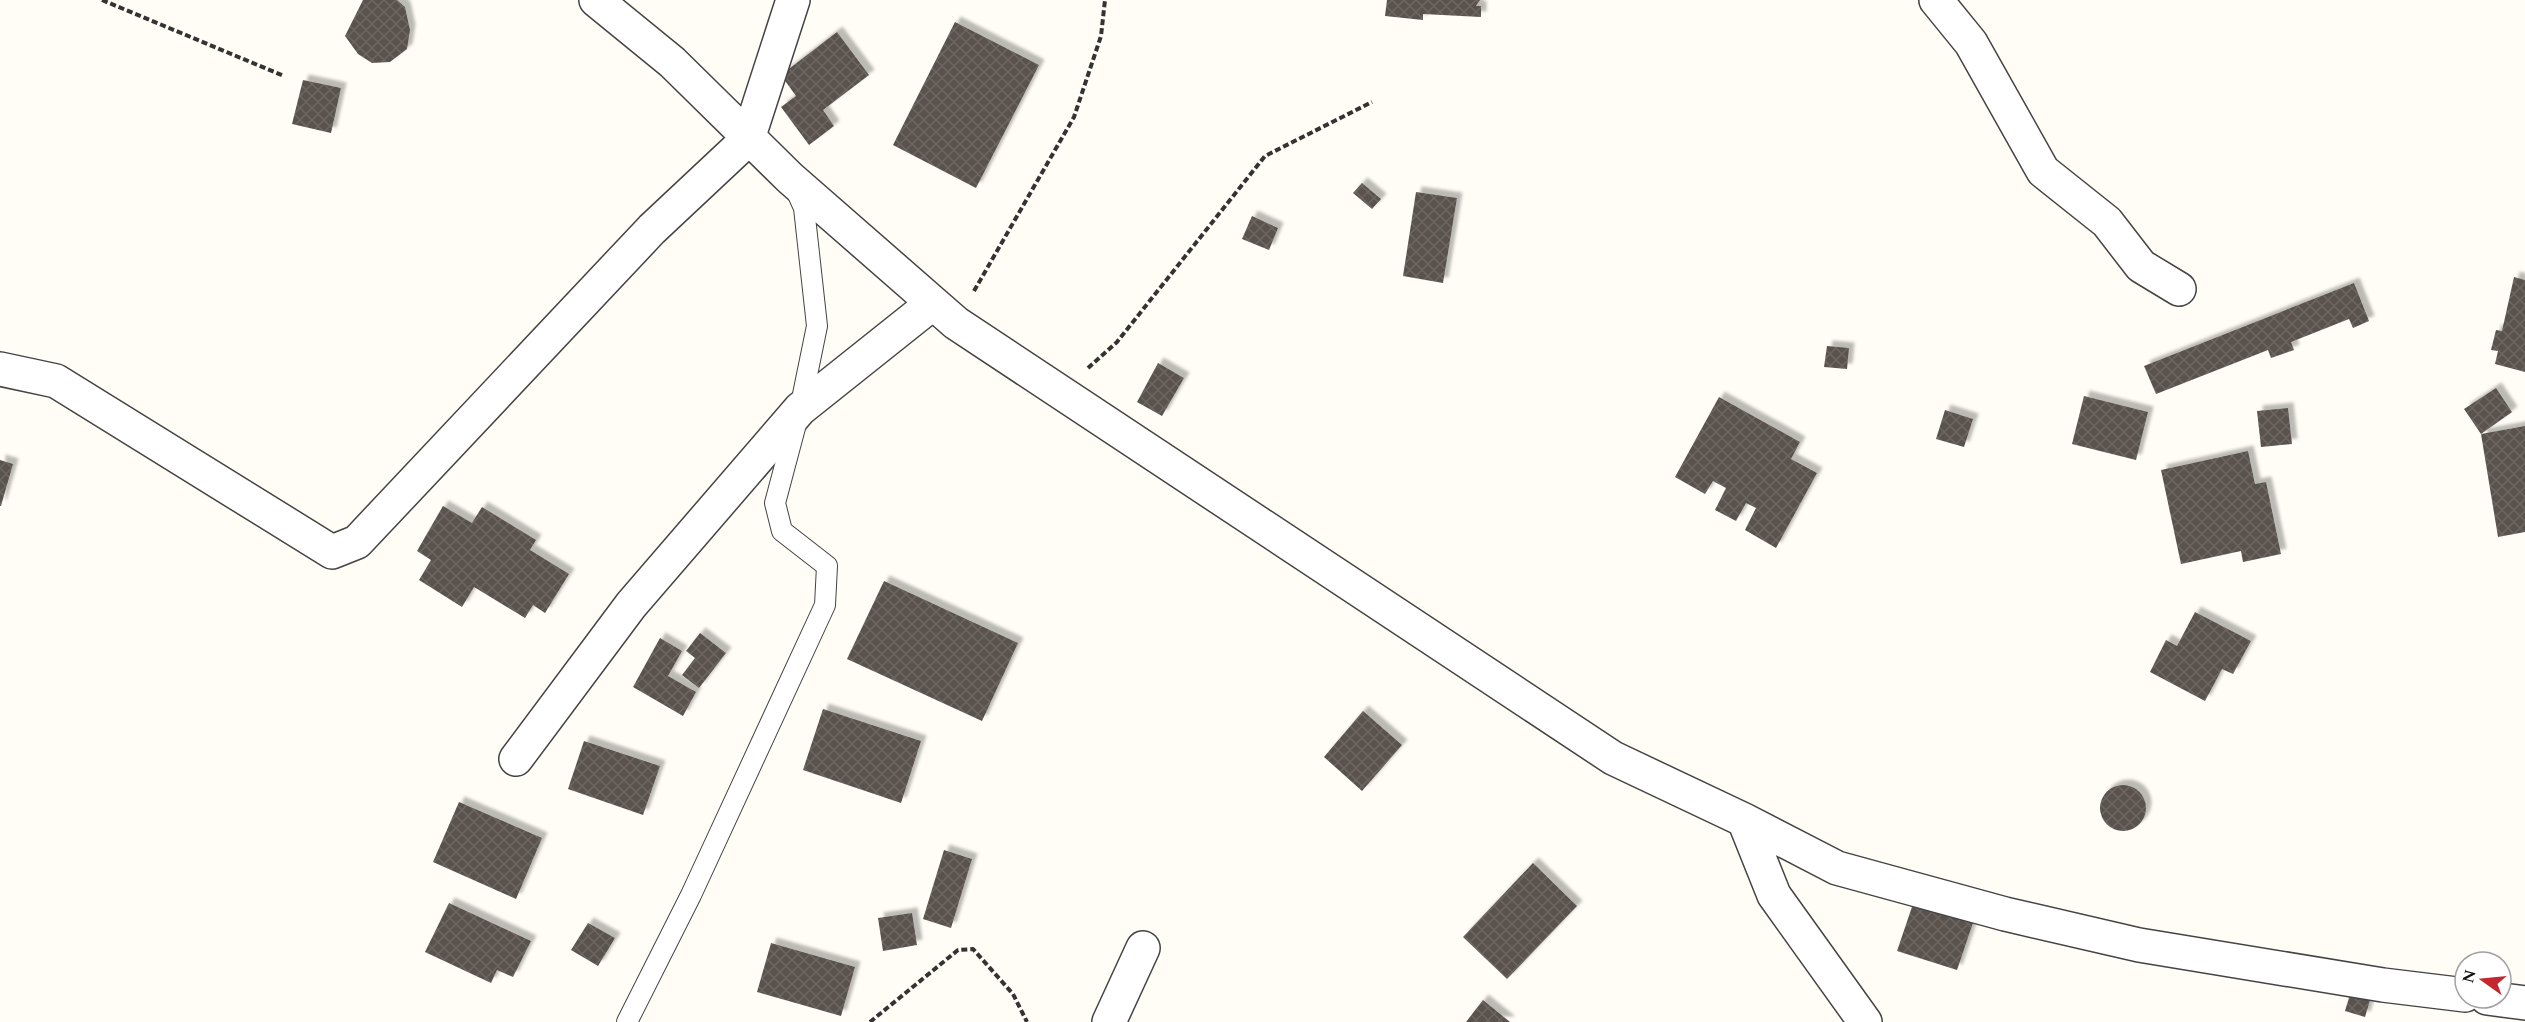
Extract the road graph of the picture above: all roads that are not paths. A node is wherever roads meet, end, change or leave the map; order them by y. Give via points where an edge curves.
1 (596, 0) edge
2 (793, 0) edge
3 (1936, 0) edge
4 (748, 139) junction
5 (790, 178) junction
6 (2179, 289) dead end
7 (944, 313) junction
8 (0, 369) edge
9 (800, 409) junction
10 (516, 759) dead end
11 (1744, 820) junction
12 (1143, 948) dead end
13 (2453, 994) edge
14 (627, 1022) edge
15 (1109, 1022) edge
16 (1865, 1022) edge

1 - 4 street via 672,62
2 - 4 street
3 - 6 street via 1971,44 2043,171 2107,222 2141,266
4 - 5 street
4 - 8 street via 652,229 357,542 332,552 56,381
5 - 7 street
5 - 9 lane via 804,208 818,326
7 - 9 street
7 - 11 street via 1613,758
9 - 10 street via 631,605
9 - 14 lane via 775,503 782,531 827,567 825,605 691,896
11 - 13 street via 1837,868 2005,914 2139,945
11 - 16 street via 1774,895
12 - 15 street

